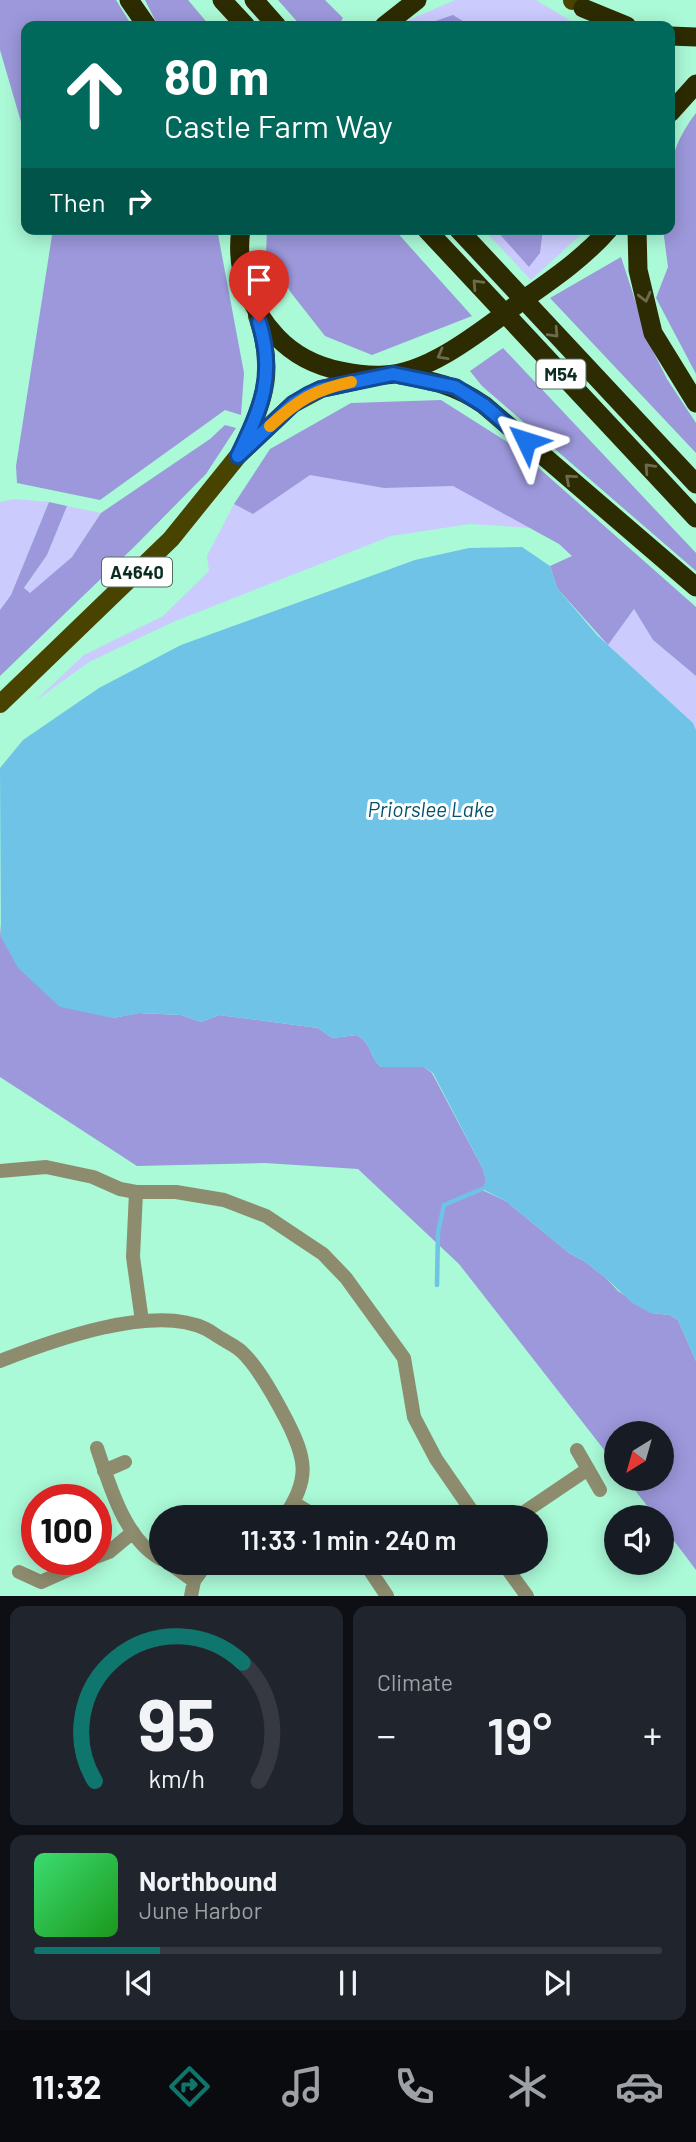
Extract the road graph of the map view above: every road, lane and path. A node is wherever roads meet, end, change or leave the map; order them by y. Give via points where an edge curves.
1 (129, 0) edge
2 (222, 0) edge
3 (254, 0) edge
4 (417, 0) edge
5 (574, 2) edge
6 (144, 21) edge
7 (241, 21) edge
8 (273, 21) edge
9 (390, 21) edge
10 (596, 21) edge
11 (615, 21) edge
12 (675, 36) edge
13 (696, 37) edge
14 (696, 84) edge
15 (675, 107) edge
16 (232, 235) edge
17 (240, 235) edge
18 (432, 235) edge
19 (464, 235) edge
20 (604, 235) edge
21 (637, 235) edge
22 (240, 267) junction
23 (254, 306) junction
24 (389, 375) junction
25 (696, 403) edge
26 (238, 456) junction
27 (696, 484) edge
28 (696, 518) edge
29 (696, 587) edge
30 (0, 704) edge
31 (0, 1171) edge
32 (136, 1192) junction
33 (142, 1321) junction
34 (47, 1342) junction
35 (0, 1350) edge
36 (0, 1361) edge
37 (97, 1448) dead end
38 (577, 1450) dead end
39 (125, 1462) dead end
40 (588, 1469) junction
41 (104, 1471) junction
42 (600, 1490) dead end
43 (294, 1503) joint
44 (297, 1505) edge
45 (463, 1505) edge
46 (534, 1505) edge
47 (132, 1532) junction
48 (149, 1548) edge
49 (112, 1549) edge
50 (26, 1575) edge
51 (56, 1575) edge
52 (187, 1575) edge
53 (198, 1575) edge
54 (374, 1575) edge
55 (512, 1575) edge
56 (194, 1580) junction
57 (191, 1596) edge
58 (387, 1596) edge
59 (527, 1596) edge

1 - 6 highway
2 - 7 highway
3 - 8 highway
4 - 9 highway
5 - 10 highway
5 - 11 highway
12 - 13 highway
14 - 15 highway
16 - 22 highway
17 - 22 highway
28 -> 18 highway, M54
19 -> 27 highway, M54
20 -> 24 highway via 487,326 428,362
21 -> 25 highway via 638,271 653,332
22 - 23 highway
23 - 24 highway via 272,332 305,359 330,369
23 - 26 main road, A4640 via 268,374
24 - 26 main road, A4640 via 308,395
29 -> 24 highway via 475,399 447,384
26 - 30 main road, A4640 via 171,538
31 - 32 street via 46,1167
32 - 33 street via 133,1257
32 - 45 street via 176,1192 224,1200 266,1216 323,1254 404,1358 414,1417
33 - 34 street
33 - 43 street via 166,1320 205,1328 242,1352 277,1402 303,1459 302,1482
34 - 35 street
34 - 36 street
37 - 41 street
38 - 40 street
39 - 41 street
40 - 42 street
40 - 46 street
41 - 47 street
43 - 44 street
47 - 48 street
47 - 49 street
50 - 51 street via 41,1582
52 - 56 street
53 - 56 street
54 - 58 street
55 - 59 street
56 - 57 street

